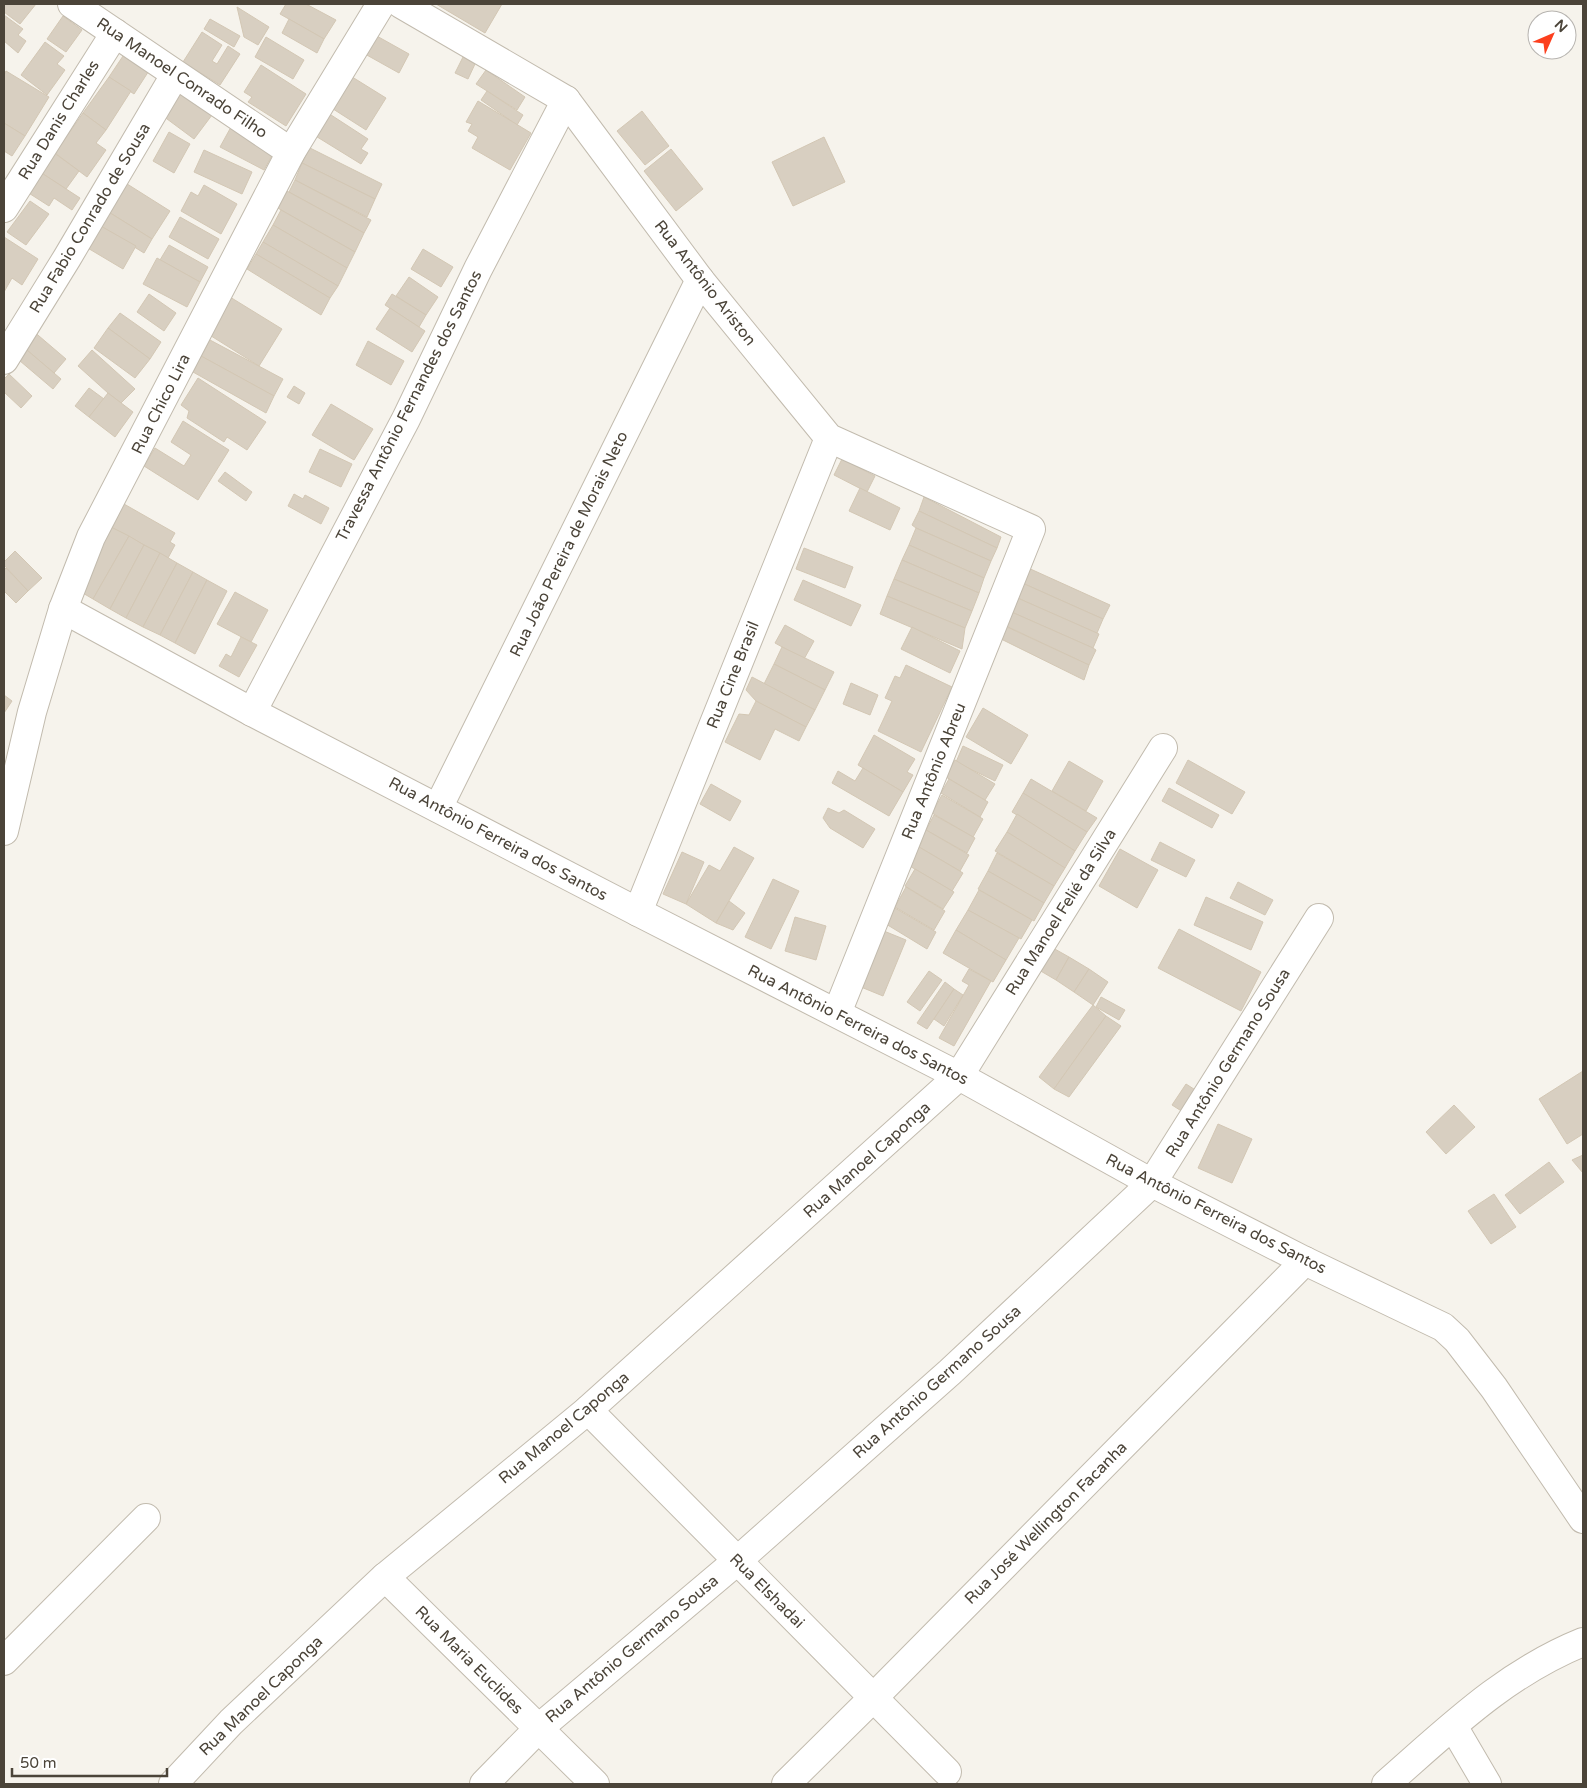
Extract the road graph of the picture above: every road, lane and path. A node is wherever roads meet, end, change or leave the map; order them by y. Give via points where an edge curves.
1 (72, 4) edge
2 (381, 4) edge
3 (400, 4) edge
4 (115, 33) junction
5 (175, 75) junction
6 (566, 100) junction
7 (292, 152) junction
8 (4, 208) edge
9 (700, 280) junction
10 (4, 360) edge
11 (829, 438) junction
12 (1031, 529) joint
13 (63, 609) junction
14 (252, 712) junction
15 (1163, 748) dead end
16 (438, 808) junction
17 (4, 831) edge
18 (638, 912) junction
19 (1319, 918) dead end
20 (837, 1013) junction
21 (959, 1076) junction
22 (1152, 1183) junction
23 (1305, 1261) junction
24 (588, 1410) junction
25 (146, 1518) dead end
26 (1583, 1519) edge
27 (737, 1561) junction
28 (385, 1577) junction
29 (1583, 1642) edge
30 (4, 1661) edge
31 (874, 1698) junction
32 (1453, 1726) junction
33 (539, 1728) junction
34 (947, 1772) dead end
35 (173, 1784) edge
36 (484, 1784) edge
37 (595, 1784) edge
38 (786, 1784) edge
39 (1386, 1784) edge
40 (1488, 1784) edge

1 - 4 street, Rua Manoel Conrado Filho
2 - 7 street, Rua Chico Lira
3 - 6 street, Rua Antônio Ariston
4 - 5 street, Rua Manoel Conrado Filho
4 - 8 street, Rua Danis Charles
5 - 7 street, Rua Manoel Conrado Filho
5 - 10 street, Rua Fabio Conrado de Sousa
6 - 9 street, Rua Antônio Ariston
6 - 14 street, Travessa Antônio Fernandes dos Santos via 478,269 406,419
7 - 13 street, Rua Chico Lira via 91,537
9 - 11 street, Rua Antônio Ariston
9 - 16 street, Rua João Pereira de Morais Neto
11 - 12 street, Rua Antônio Ariston
11 - 18 street, Rua Cine Brasil
12 - 20 street, Rua Antônio Abreu
13 - 14 street, Rua Antônio Ferreira dos Santos
13 - 17 street, Rua Chico Lira via 32,712
14 - 16 street, Rua Antônio Ferreira dos Santos
15 - 21 street, Rua Manoel Felié da Silva
16 - 18 street, Rua Antônio Ferreira dos Santos
18 - 20 street, Rua Antônio Ferreira dos Santos
19 - 22 street, Rua Antônio Germano Sousa
20 - 21 street, Rua Antônio Ferreira dos Santos
21 - 22 street, Rua Antônio Ferreira dos Santos
21 - 24 street, Rua Manoel Caponga
22 - 23 street, Rua Antônio Ferreira dos Santos
22 - 27 street, Rua Antônio Germano Sousa via 950,1372
23 - 26 street, Rua Antônio Ferreira dos Santos via 1443,1327 1458,1340
23 - 31 street, Rua José Wellington Facanha
24 - 27 street, Rua Elshadai
24 - 28 street, Rua Manoel Caponga
25 - 30 street
27 - 31 street, Rua Elshadai
27 - 33 street, Rua Antônio Germano Sousa
28 - 33 street, Rua Maria Euclides
28 - 35 street, Rua Manoel Caponga via 231,1722
29 - 32 street via 1531,1667 1497,1689
31 - 34 street, Rua Elshadai
31 - 38 street, Rua José Wellington Facanha
32 - 39 street
32 - 40 street
33 - 36 street, Rua Antônio Germano Sousa
33 - 37 street, Rua Maria Euclides

